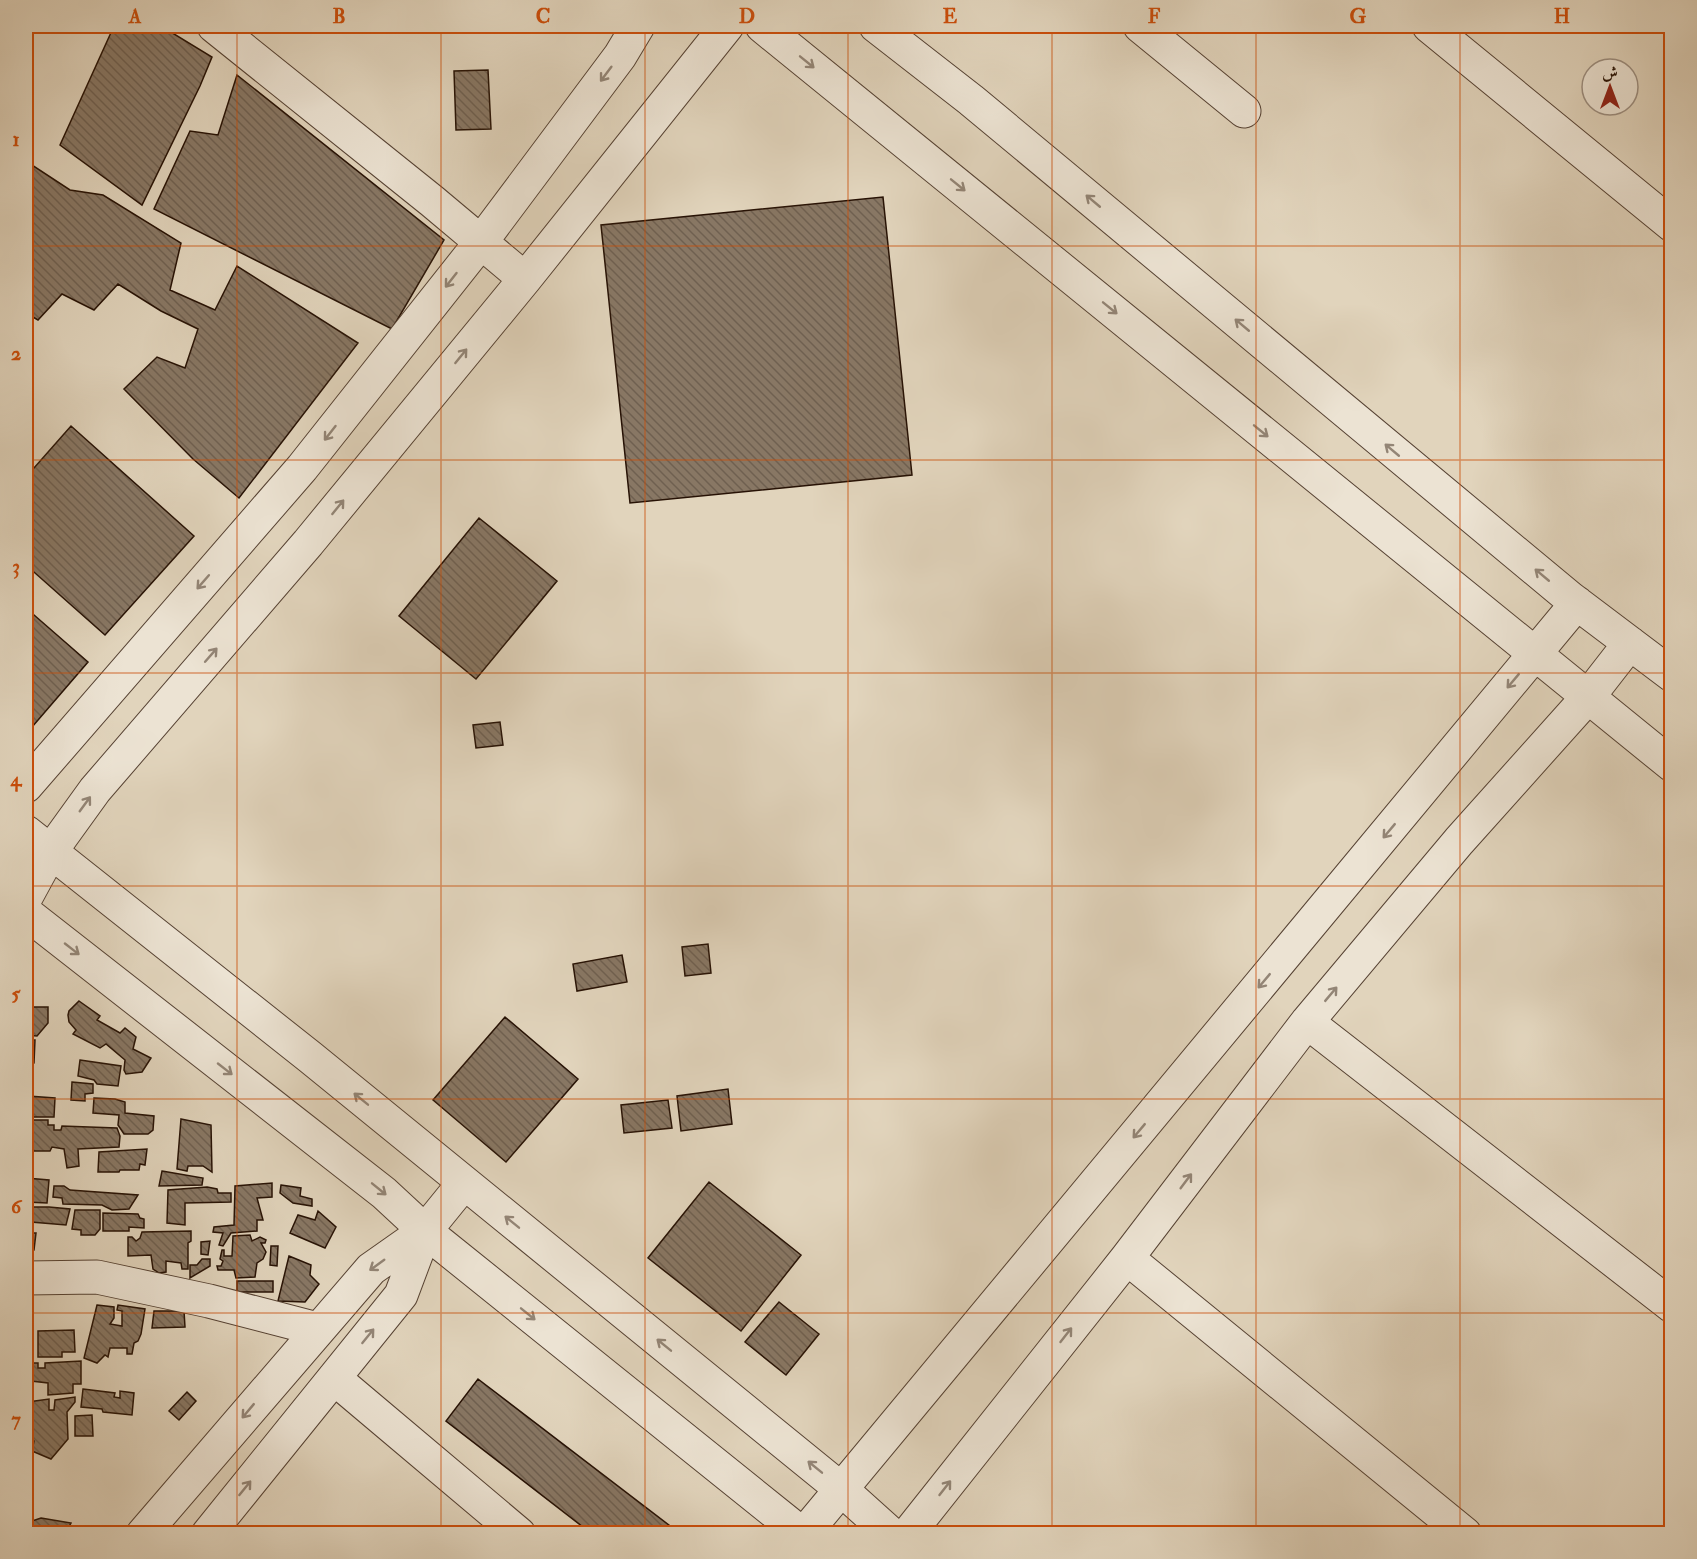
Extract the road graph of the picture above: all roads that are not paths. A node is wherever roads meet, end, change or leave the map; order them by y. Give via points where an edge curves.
1 (214, 26) edge
2 (638, 26) edge
3 (727, 26) edge
4 (762, 26) edge
5 (876, 26) edge
6 (1140, 26) edge
7 (1429, 26) edge
8 (1244, 111) dead end
9 (1671, 225) edge
10 (481, 242) junction
11 (525, 279) junction
12 (1577, 603) junction
13 (1630, 643) junction
14 (1536, 654) junction
15 (1671, 675) edge
16 (1588, 697) junction
17 (1671, 765) edge
18 (26, 786) edge
19 (26, 832) edge
20 (51, 851) junction
21 (26, 897) edge
22 (26, 913) edge
23 (1307, 1022) junction
24 (464, 1183) junction
25 (425, 1231) junction
26 (1127, 1258) junction
27 (26, 1278) edge
28 (1671, 1306) edge
29 (317, 1329) junction
30 (334, 1378) junction
31 (841, 1488) junction
32 (143, 1533) edge
33 (208, 1533) edge
34 (519, 1533) edge
35 (803, 1533) edge
36 (891, 1533) edge
37 (908, 1533) edge
38 (1465, 1533) edge

1 - 10 street
2 -> 10 street via 620,56
3 - 11 street
4 -> 14 street
12 -> 5 street via 980,107
6 - 8 street
7 - 9 street
10 - 11 street
10 -> 18 street via 302,468
20 -> 11 street via 95,790 308,543
12 - 13 street
12 - 14 street
13 - 15 street
13 - 16 street
14 - 16 street
14 -> 31 street
16 - 17 street
23 -> 16 street via 1459,841
19 - 20 street
20 - 21 street
24 -> 20 street
22 -> 25 street via 384,1193
26 -> 23 street
23 - 28 street
24 - 25 street
31 -> 24 street
25 -> 29 street via 371,1269
30 -> 25 street via 401,1296
25 -> 35 street
37 -> 26 street
26 - 38 street
27 - 29 street via 98,1277
29 -> 32 street
33 -> 30 street
30 - 34 street
31 - 35 street
31 - 36 street

